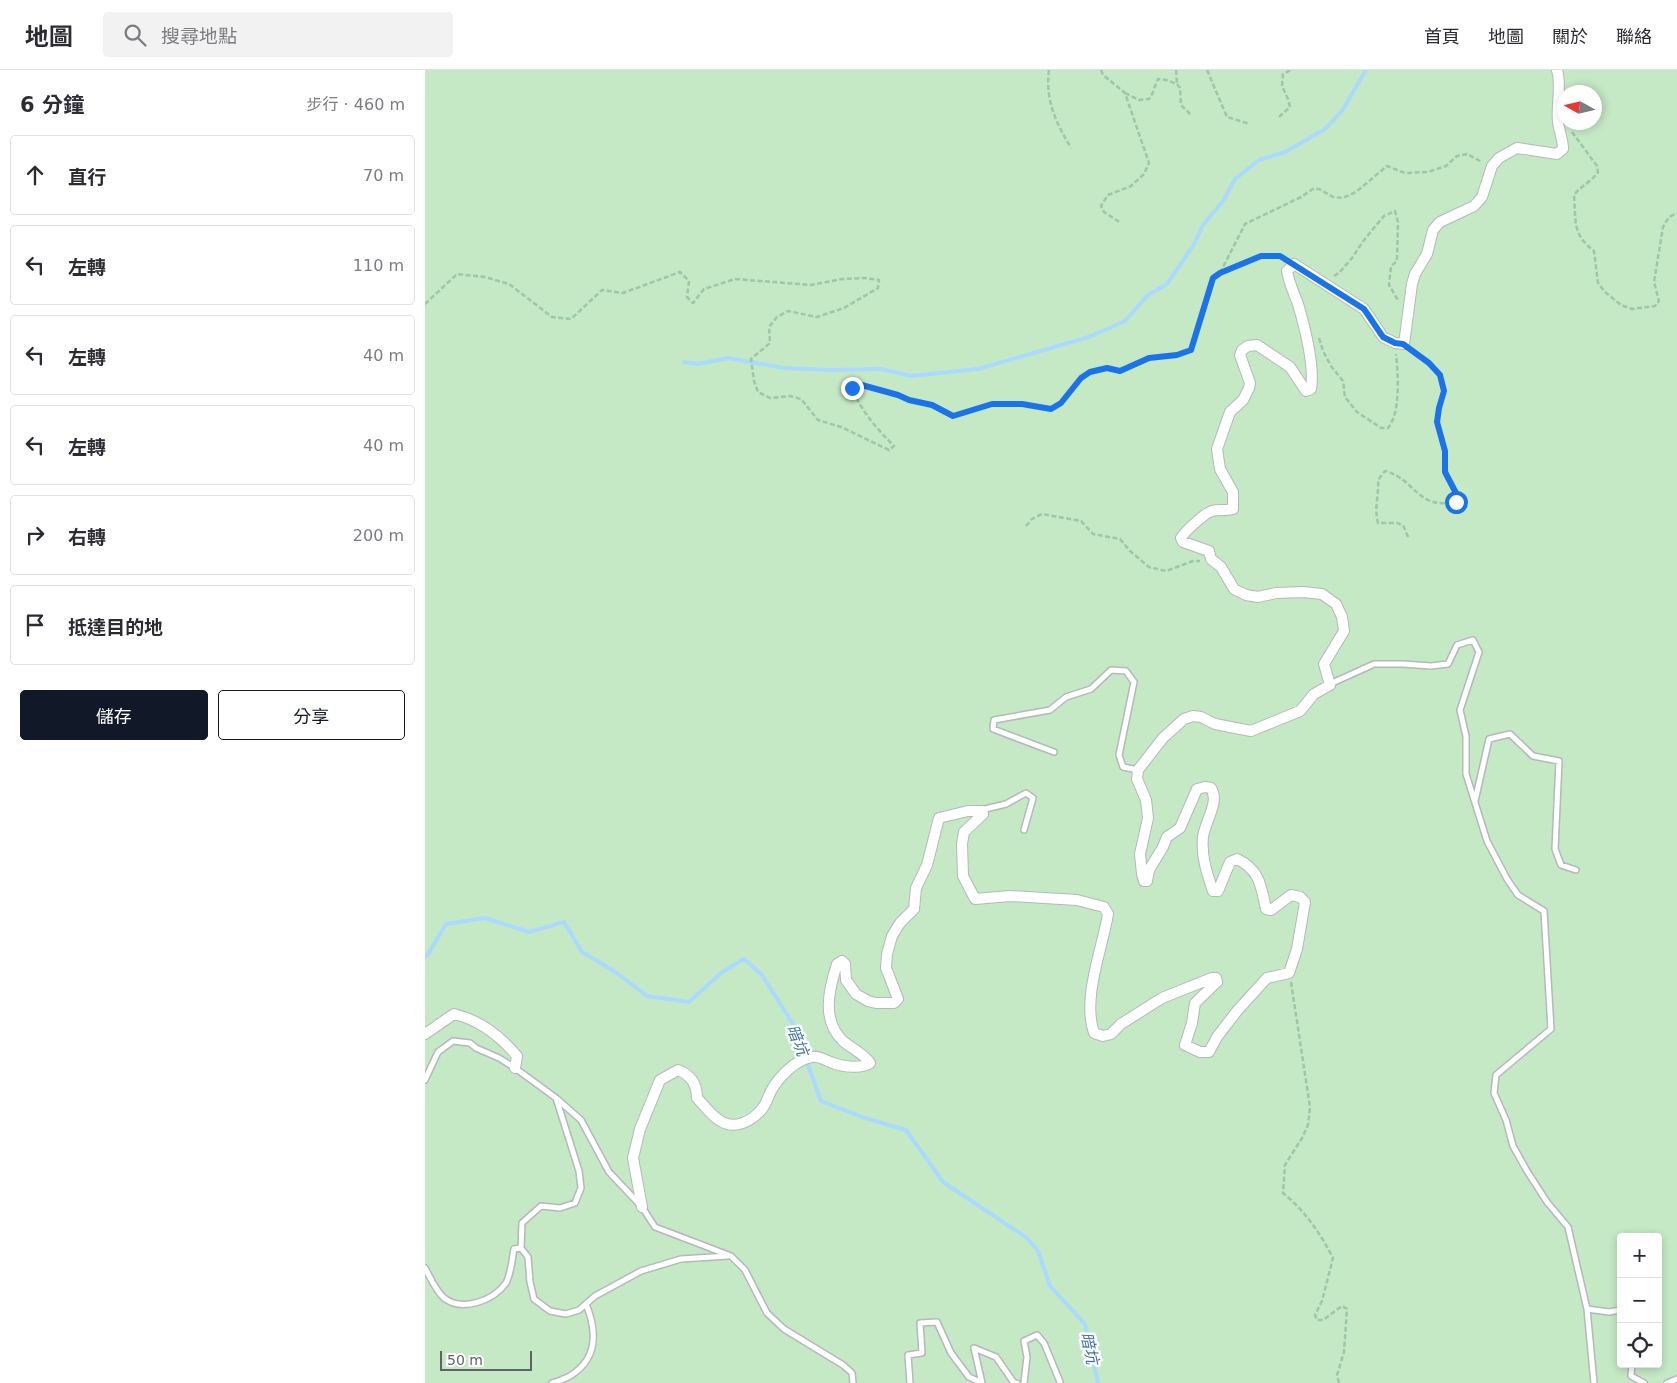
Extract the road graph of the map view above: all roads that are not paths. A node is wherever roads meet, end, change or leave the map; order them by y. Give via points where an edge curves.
1 (1557, 70) edge
2 (1330, 685) junction
3 (1054, 752) dead end
4 (1138, 770) junction
5 (1475, 802) junction
6 (968, 811) junction
7 (1024, 830) dead end
8 (1576, 870) dead end
9 (425, 1034) edge
10 (515, 1068) junction
11 (425, 1080) edge
12 (556, 1098) junction
13 (642, 1207) junction
14 (521, 1248) junction
15 (731, 1256) junction
16 (425, 1268) edge
17 (586, 1304) junction
18 (1587, 1309) junction
19 (1617, 1311) edge
20 (1632, 1368) edge
21 (1677, 1379) edge
22 (1060, 1382) dead end
23 (552, 1383) edge
24 (853, 1383) edge
25 (910, 1383) edge
26 (1017, 1383) edge
27 (1024, 1383) edge
28 (1593, 1383) edge
29 (1644, 1383) edge
30 (1667, 1383) edge

1 - 2 street via 1558,122 1563,149 1557,154 1517,148 1499,158 1492,166 1482,196 1474,206 1439,222 1433,230 1427,254 1415,274 1399,343 1383,337 1364,309 1294,264 1287,271 1308,340 1311,389 1306,392 1290,367 1257,345 1247,346 1240,355 1249,388 1243,400 1230,412 1217,449 1220,469 1233,492 1233,509 1211,511 1181,538 1183,542 1209,551 1211,560 1221,567 1234,589 1246,595 1258,597 1303,592 1321,594 1336,604 1344,631 1323,664
2 - 4 street via 1314,694 1300,711 1251,731 1215,724 1201,716 1184,719 1163,738
2 - 5 lane via 1374,664 1448,664 1457,645 1473,640 1479,652 1460,710 1466,736 1466,774
3 - 4 lane via 993,729 994,720 1050,710 1067,698 1091,689 1111,670 1126,671 1134,682 1119,756 1123,767
4 - 6 street via 1137,779 1146,800 1148,818 1140,854 1144,881 1147,881 1149,870 1167,837 1180,828 1197,790 1205,787 1214,793 1203,837 1204,861 1213,891 1218,891 1230,862 1237,859 1258,877 1266,909 1271,910 1291,895 1305,902 1297,949 1289,973 1267,978 1237,1011 1209,1052 1200,1052 1185,1045 1195,1003 1217,982 1216,978 1162,998 1111,1034 1094,1033 1091,995 1108,914 1104,908 1077,900 1010,896 975,899 963,876 962,844 965,832 983,814 982,811
5 - 8 lane via 1489,739 1510,734 1533,756 1559,761 1555,849 1561,865
5 - 18 lane via 1487,841 1507,879 1519,895 1544,911 1551,1029 1496,1075 1494,1093 1513,1146 1547,1202 1568,1227
6 - 7 lane via 1006,804 1026,792 1033,798
6 - 13 street via 939,818 927,865 916,888 914,909 892,936 886,968 898,1000 894,1003 868,1001 857,994 846,980 845,964 842,961 837,964 831,982 830,1018 843,1041 870,1063 850,1066 812,1056 799,1062 772,1089 763,1108 743,1124 719,1120 697,1098 697,1087 686,1073 678,1070 660,1080 640,1129 633,1158
9 - 10 street via 454,1014 468,1017 505,1042 517,1056
10 - 11 lane via 470,1043 453,1041 438,1052
10 - 12 lane
12 - 13 lane via 581,1120 609,1172
12 - 14 lane via 579,1171 581,1188 575,1202 560,1208 541,1206 522,1223
13 - 15 lane via 655,1227
14 - 16 lane via 514,1249 506,1282 489,1298 477,1303 454,1304 442,1296
14 - 17 lane via 529,1258 534,1298 550,1312 566,1314
15 - 17 lane via 681,1259 641,1271
15 - 24 lane via 745,1270 767,1313 783,1329 843,1365 852,1374
17 - 23 lane via 593,1331 592,1351 583,1365
18 - 19 lane
18 - 28 lane
20 - 29 lane via 1631,1376
21 - 30 lane
22 - 27 lane via 1045,1343 1037,1335 1025,1341
25 - 26 lane via 908,1355 922,1352 920,1323 937,1322 951,1353 969,1377 982,1383 974,1348 996,1357

